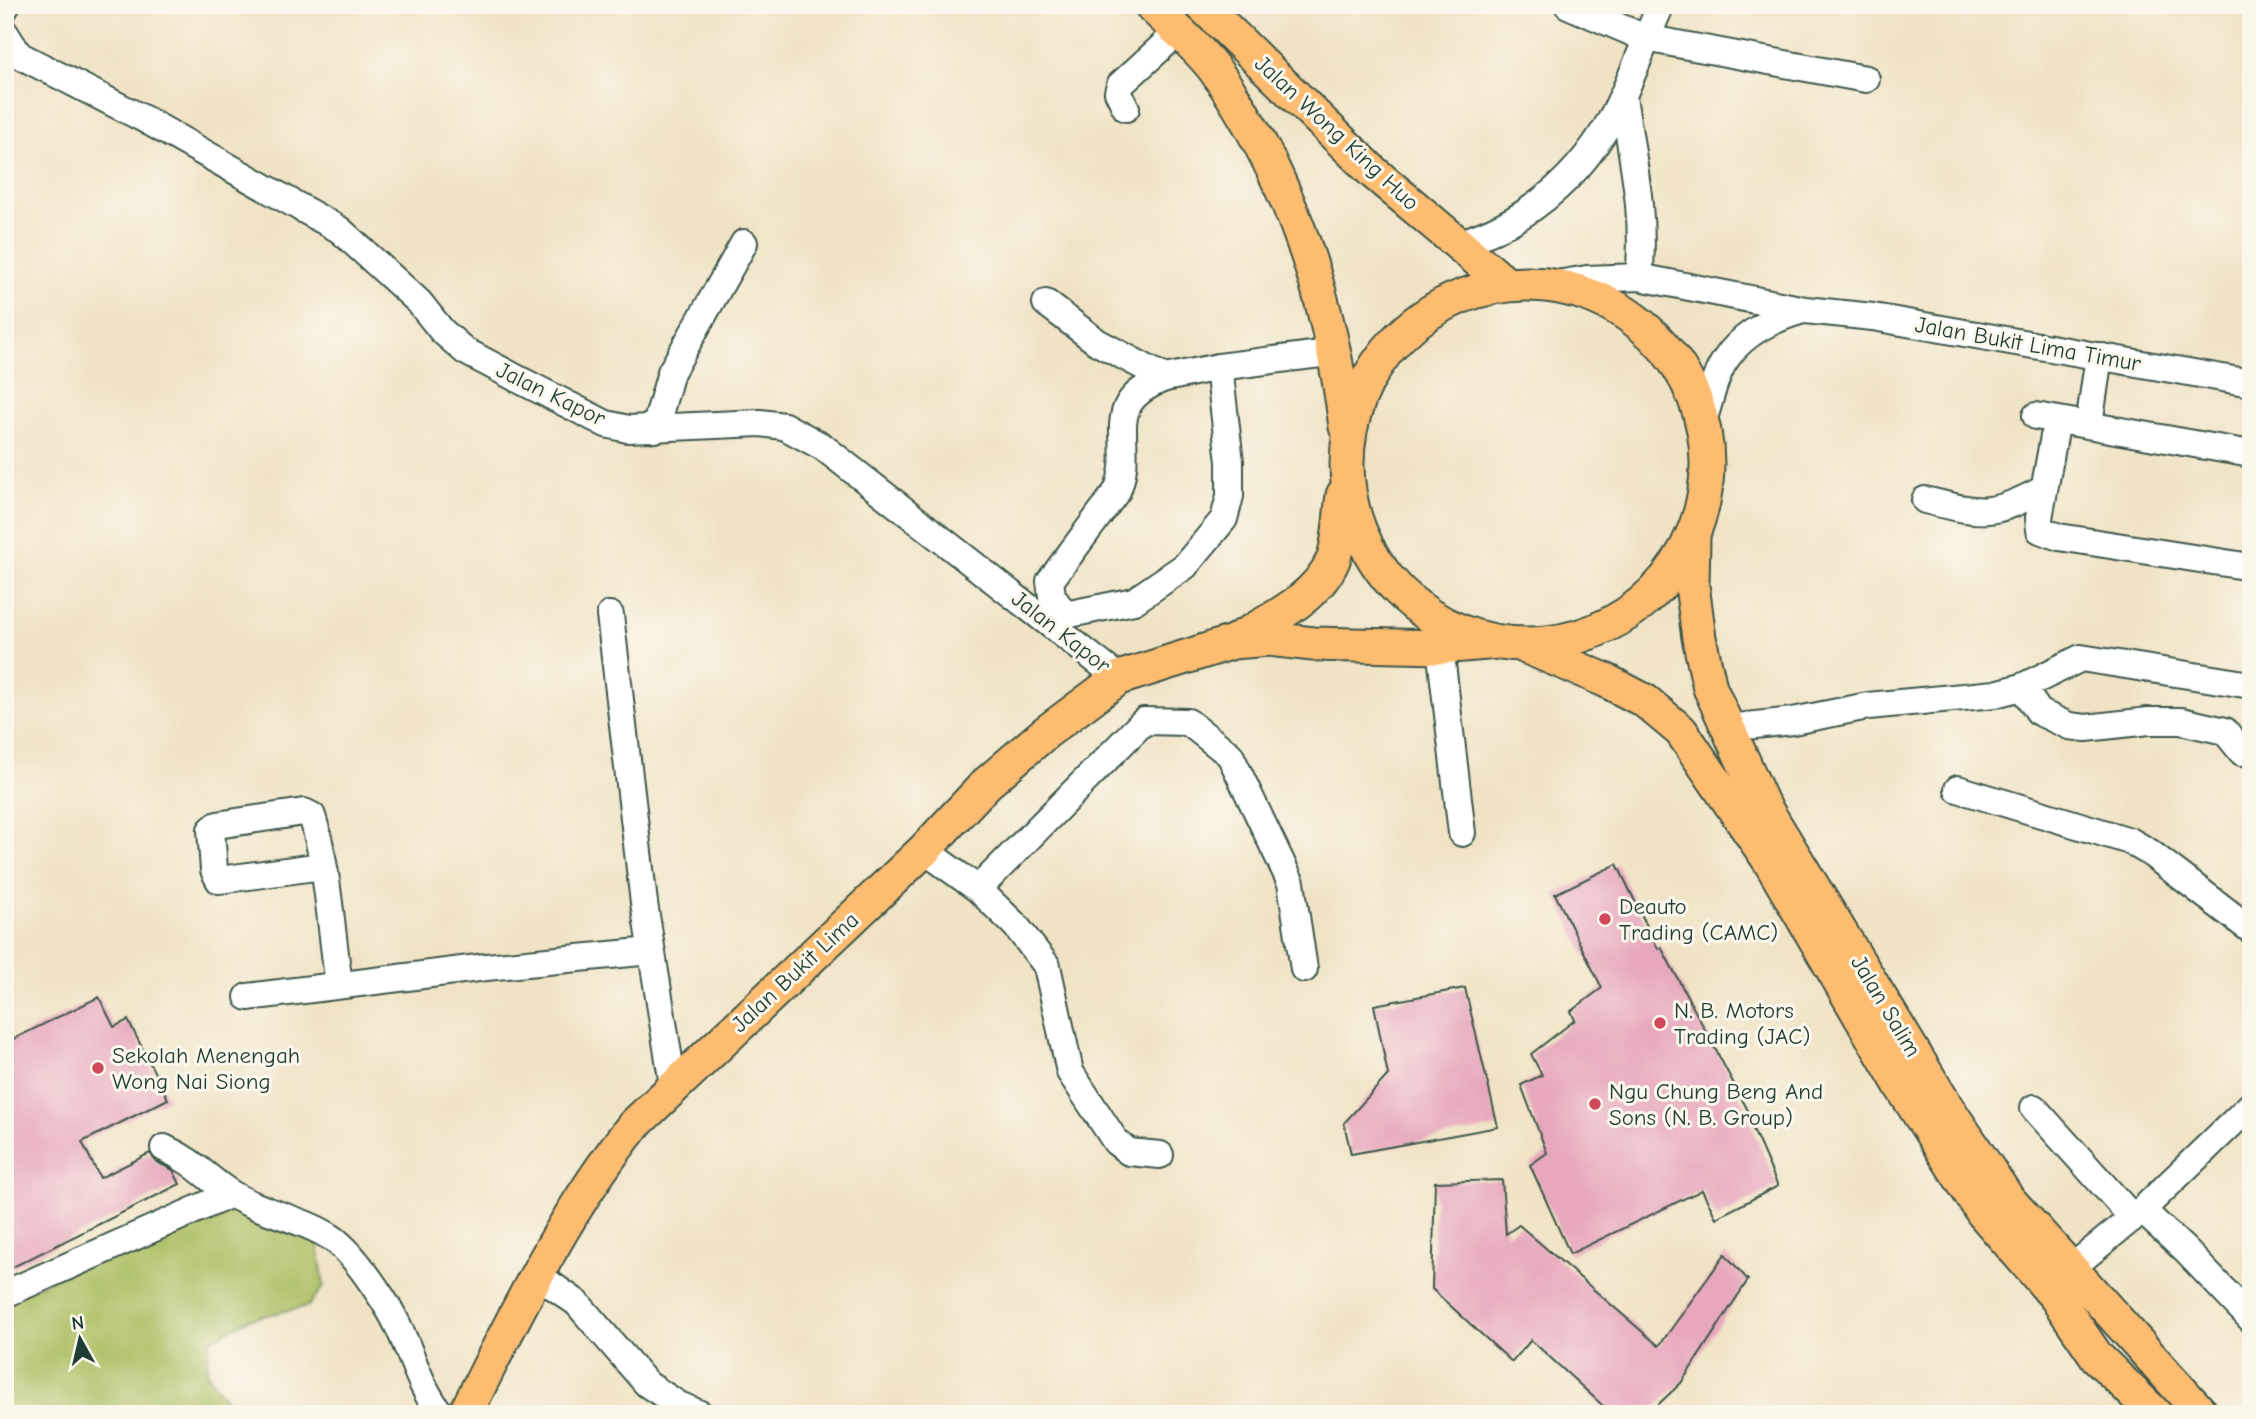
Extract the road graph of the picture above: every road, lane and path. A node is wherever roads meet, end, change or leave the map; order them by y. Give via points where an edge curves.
1 (1151, 5) edge
2 (1202, 5) edge
3 (1569, 5) edge
4 (1661, 5) edge
5 (1178, 32) junction
6 (5, 33) edge
7 (1645, 38) junction
8 (1866, 79) dead end
9 (1623, 97) junction
10 (1126, 108) dead end
11 (744, 243) dead end
12 (1460, 243) junction
13 (1639, 277) junction
14 (1506, 284) junction
15 (1551, 285) junction
16 (1046, 303) dead end
17 (1805, 310) junction
18 (1336, 352) junction
19 (2099, 356) junction
20 (1219, 367) junction
21 (1165, 378) junction
22 (2251, 383) edge
23 (1703, 421) junction
24 (2089, 425) junction
25 (655, 429) junction
26 (1347, 436) junction
27 (2251, 454) edge
28 (1345, 483) junction
29 (2044, 489) junction
30 (1925, 500) dead end
31 (1693, 536) junction
32 (2251, 567) edge
33 (610, 615) dead end
34 (1060, 621) junction
35 (1233, 642) junction
36 (1509, 643) junction
37 (1440, 647) junction
38 (1119, 678) junction
39 (2251, 685) edge
40 (2022, 687) junction
41 (1727, 728) junction
42 (2242, 752) dead end
43 (1958, 789) dead end
44 (1462, 833) dead end
45 (924, 850) junction
46 (321, 866) dead end
47 (978, 889) junction
48 (2251, 930) edge
49 (651, 951) junction
50 (1304, 969) dead end
51 (339, 984) junction
52 (248, 996) dead end
53 (673, 1086) junction
54 (2251, 1105) edge
55 (2034, 1108) dead end
56 (164, 1148) dead end
57 (1160, 1155) dead end
58 (231, 1194) junction
59 (2138, 1214) junction
60 (2070, 1269) junction
61 (536, 1274) junction
62 (5, 1294) edge
63 (2251, 1319) edge
64 (2098, 1357) junction
65 (441, 1414) edge
66 (465, 1414) edge
67 (700, 1414) edge
68 (2124, 1414) edge
69 (2155, 1414) edge
70 (2202, 1414) edge

1 - 5 main road, Jalan Wong King Huo
2 - 12 main road, Jalan Wong King Huo via 1373,172
3 - 7 street
4 - 7 street
5 - 10 street via 1120,85 1118,93
5 - 18 main road, Jalan Wong King Huo via 1213,68 1278,179 1304,240
6 - 25 street, Jalan Kapor via 19,55 146,120 340,230 465,351 606,424
7 - 8 street
7 - 9 street
9 - 12 street via 1562,186 1530,213
9 - 13 street via 1641,212
11 - 25 street via 671,372
12 - 14 main road, Jalan Wong King Huo
13 - 15 street, Jalan Bukit Lima Timur
13 - 17 street, Jalan Bukit Lima Timur
14 - 15 main road
14 - 26 main road via 1449,300 1400,334 1365,381
15 - 23 main road via 1593,296 1631,316 1656,338 1688,381
16 - 21 street via 1097,342
17 - 19 street, Jalan Bukit Lima Timur via 1873,317
17 - 23 street, Jalan Bukit Lima Timur via 1778,317 1725,359
18 - 20 street
18 - 26 main road, Jalan Wong King Huo
19 - 22 street, Jalan Bukit Lima Timur
19 - 24 street
20 - 21 street
20 - 34 street via 1230,462 1230,496 1224,519 1185,566 1134,601
21 - 34 street via 1147,385 1125,407 1125,463 1117,491 1050,581
23 - 31 main road via 1706,485
24 - 27 street
24 - 29 street via 2047,418
25 - 34 street, Jalan Kapor via 760,423 783,426 823,447
26 - 28 main road
28 - 35 main road via 1333,559 1313,587 1287,611
28 - 36 main road via 1357,529 1379,570 1412,604 1452,629
29 - 30 street via 1997,511 1979,513
29 - 32 street via 2038,526 2051,536
31 - 36 main road via 1665,581 1624,616 1574,638
31 - 41 main road, Jalan Salim via 1692,585 1699,638 1710,688
33 - 49 street
34 - 38 street, Jalan Kapor
35 - 37 main road via 1269,639
35 - 38 main road, Jalan Bukit Lima
36 - 37 main road
36 - 64 main road, Jalan Salim via 1605,680 1645,701 1681,731 1769,860 1901,1086 1983,1213 2056,1297
37 - 44 street
38 - 45 main road, Jalan Bukit Lima via 986,784
39 - 40 street via 2081,658
40 - 41 street
40 - 42 street via 2039,712 2069,726 2181,721 2225,731
41 - 60 main road, Jalan Salim via 1762,803 1946,1106 2008,1199
43 - 48 street via 2130,841
45 - 47 street
45 - 53 main road, Jalan Bukit Lima
46 - 51 street
47 - 50 street via 1144,721 1188,722 1230,755 1240,774 1290,883
47 - 57 street via 1016,926 1047,967 1070,1072 1116,1142 1129,1152
49 - 51 street
49 - 53 street
51 - 52 street
53 - 61 main road, Jalan Bukit Lima via 599,1169
54 - 59 street
55 - 59 street
56 - 58 street via 190,1160
58 - 62 street
58 - 65 street via 333,1239 389,1310 408,1344 422,1386
59 - 60 street
59 - 63 street via 2186,1251
60 - 70 main road, Jalan Salim
61 - 66 main road, Jalan Bukit Lima
61 - 67 street via 577,1303 647,1384
64 - 68 main road
64 - 69 main road, Jalan Salim

